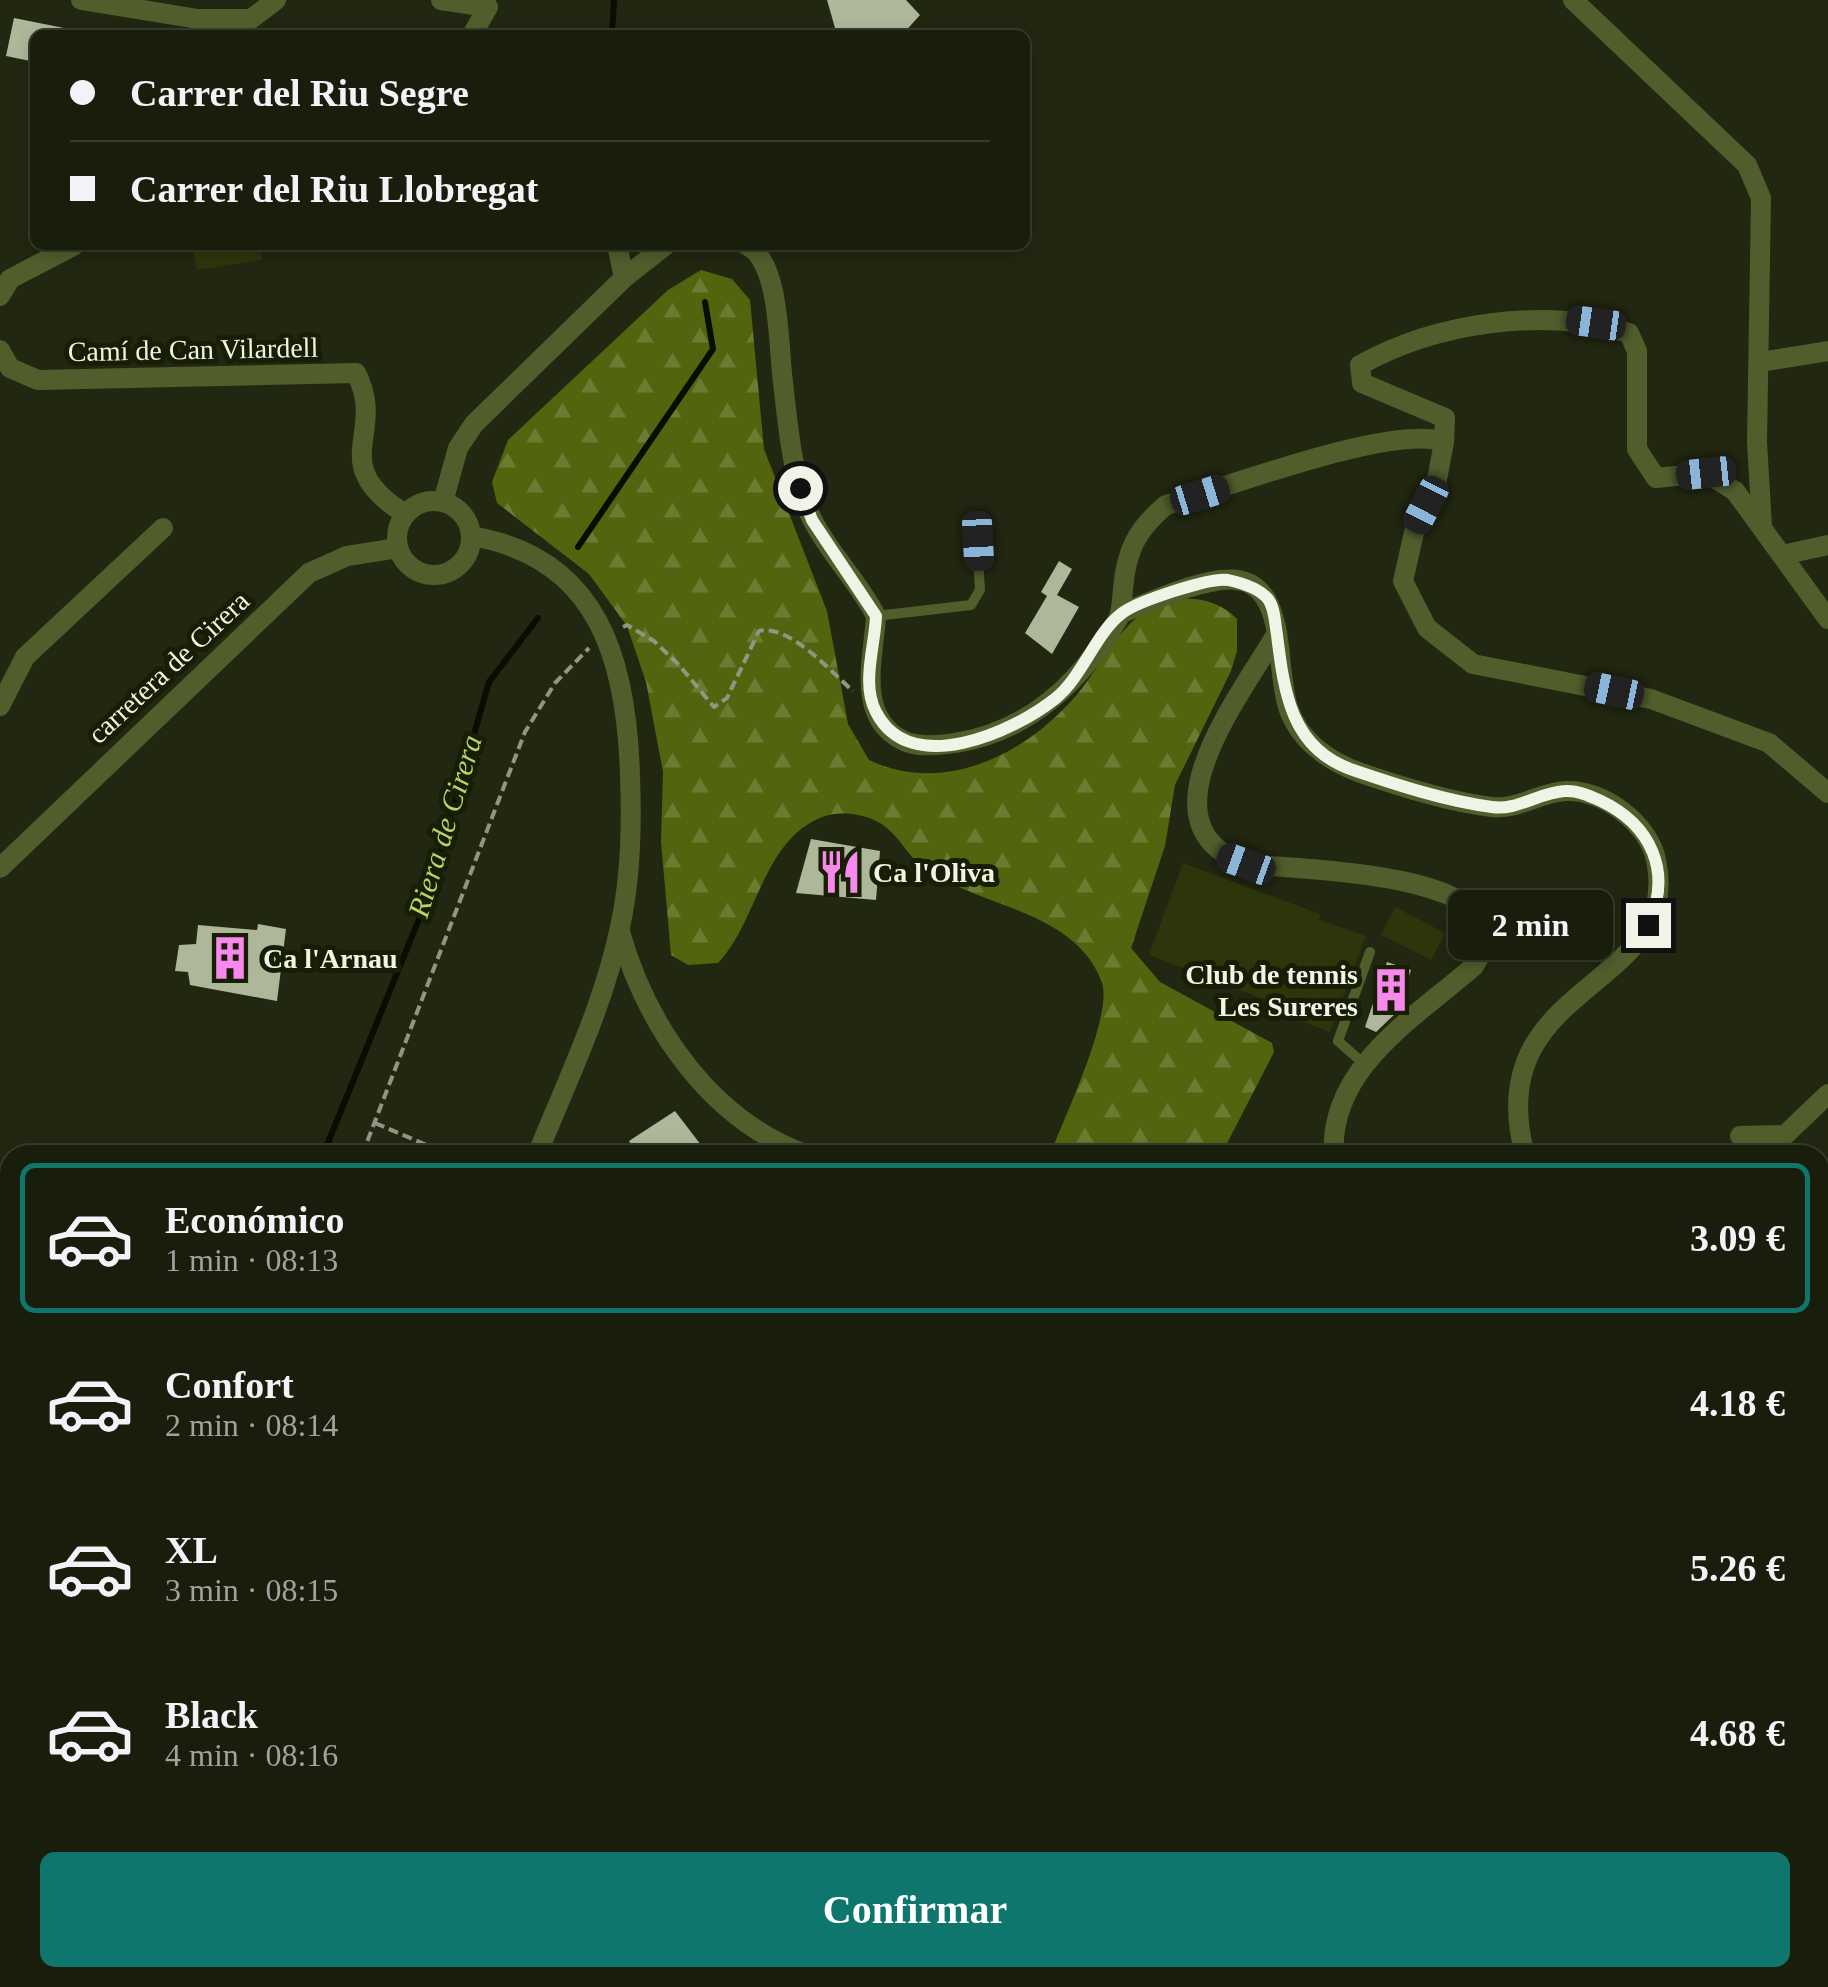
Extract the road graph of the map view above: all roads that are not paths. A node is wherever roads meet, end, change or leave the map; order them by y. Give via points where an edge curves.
1 (81, 0) edge
2 (276, 0) edge
3 (441, 0) edge
4 (1573, 0) edge
5 (488, 3) edge
6 (474, 30) edge
7 (65, 250) edge
8 (618, 250) edge
9 (660, 250) edge
10 (757, 250) edge
11 (624, 278) junction
12 (0, 296) edge
13 (0, 350) edge
14 (1828, 351) edge
15 (1760, 362) junction
16 (1444, 442) junction
17 (443, 502) junction
18 (405, 514) junction
19 (163, 528) dead end
20 (1762, 528) junction
21 (472, 536) junction
22 (978, 541) dead end
23 (1828, 545) edge
24 (398, 548) junction
25 (1782, 555) junction
26 (1120, 614) junction
27 (876, 616) junction
28 (1828, 619) edge
29 (1276, 632) junction
30 (0, 706) edge
31 (1828, 793) edge
32 (0, 868) edge
33 (620, 930) junction
34 (1370, 952) dead end
35 (1363, 1063) junction
36 (1828, 1094) edge
37 (1740, 1136) dead end
38 (541, 1145) edge
39 (789, 1145) edge
40 (1334, 1145) edge
41 (1524, 1145) edge

1 - 2 street via 198,19 251,18
3 - 5 street
4 - 15 street via 1747,165 1761,198
5 - 6 street
7 - 12 street via 10,279
8 - 11 street
9 - 11 street
10 - 27 street via 771,274 800,488 812,520
11 - 17 street via 474,424 458,448
13 - 18 street, Camí de Can Vilardell via 10,368 38,380 356,373 370,399 362,470 380,497
14 - 15 street
15 - 20 street
16 - 20 street via 1445,418 1362,383 1360,365 1385,351 1488,324 1552,317 1596,323 1629,333 1637,351 1637,448 1656,478 1706,473 1735,491
16 - 26 street via 1430,437 1371,444 1166,506 1139,528 1124,565
16 - 31 street via 1404,581 1427,628 1474,664 1651,699 1769,743
17 - 18 street via 420,503
17 - 21 street via 462,514
18 - 24 street
19 - 30 street via 25,657
20 - 25 street
21 - 24 street via 462,562 438,576 410,567
21 - 33 street via 517,548 554,570 585,599 606,634 626,704 630,754 631,840
22 - 27 lane via 980,590 971,605
23 - 25 street
24 - 32 street, carretera de Cirera via 346,556 309,573
25 - 28 street
26 - 27 street via 1058,696 1008,730 934,746 902,740 876,712 868,674
26 - 29 street via 1224,579 1258,589 1271,602
29 - 35 street via 1202,770 1195,812 1208,844 1246,864 1432,888 1472,907 1486,925 1474,966
29 - 41 street via 1289,710 1309,742 1343,767 1496,808 1569,790 1616,808 1650,838 1658,873 1648,925 1614,968 1547,1022 1528,1053 1518,1105
33 - 38 street
33 - 39 street via 653,1014 701,1083 743,1120
34 - 35 lane via 1338,1041
35 - 40 street via 1335,1120
36 - 37 street via 1785,1135

